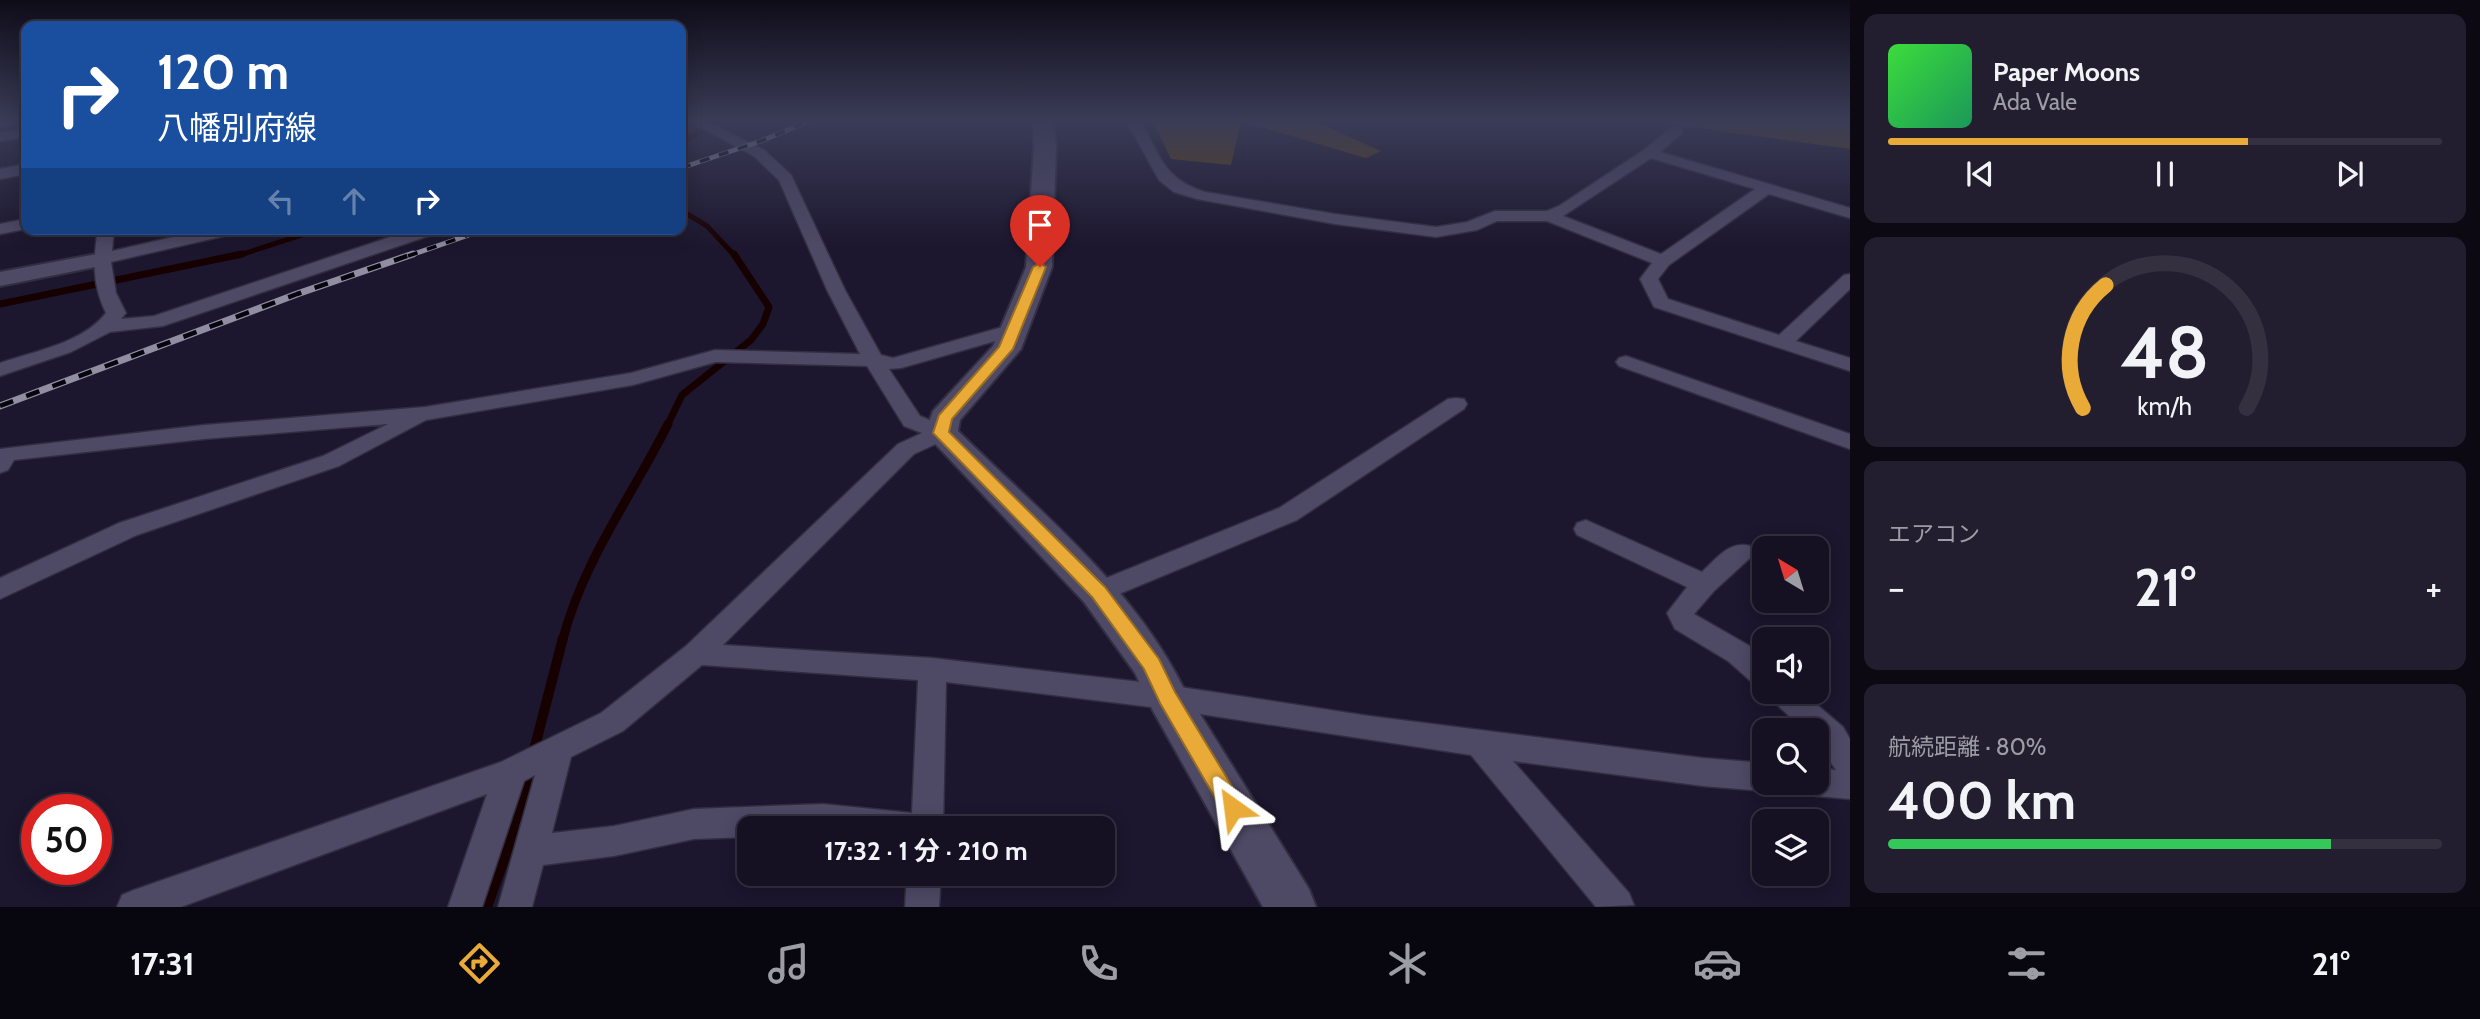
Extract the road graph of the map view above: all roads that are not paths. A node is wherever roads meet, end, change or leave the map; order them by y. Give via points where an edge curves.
1 (768, 162) edge
2 (1044, 162) edge
3 (1156, 162) edge
4 (1635, 162) edge
5 (1681, 162) edge
6 (21, 171) edge
7 (1, 177) edge
8 (1768, 188) junction
9 (1850, 214) edge
10 (1549, 216) junction
11 (21, 225) edge
12 (0, 229) edge
13 (105, 235) edge
14 (210, 235) edge
15 (412, 235) edge
16 (1663, 261) junction
17 (101, 267) junction
18 (0, 279) edge
19 (1850, 279) edge
20 (108, 326) junction
21 (1013, 330) junction
22 (1782, 342) junction
23 (873, 360) junction
24 (1626, 362) dead end
25 (1850, 365) edge
26 (0, 370) edge
27 (1456, 404) dead end
28 (425, 414) junction
29 (941, 433) junction
30 (1850, 442) edge
31 (2, 458) edge
32 (1586, 530) dead end
33 (1741, 552) dead end
34 (1705, 584) junction
35 (0, 589) edge
36 (1098, 592) junction
37 (696, 654) junction
38 (1752, 665) edge
39 (932, 669) junction
40 (1167, 697) junction
41 (1796, 704) edge
42 (1479, 743) junction
43 (558, 749) junction
44 (1850, 766) edge
45 (511, 772) junction
46 (1752, 777) edge
47 (1829, 783) edge
48 (1850, 785) edge
49 (928, 816) edge
50 (737, 822) edge
51 (532, 851) junction
52 (923, 886) edge
53 (1617, 905) dead end
54 (134, 907) edge
55 (466, 907) edge
56 (515, 907) edge
57 (922, 907) edge
58 (1291, 907) edge

1 - 23 street via 786,178
2 - 21 main road via 1040,267
3 - 10 street via 1164,177 1180,189 1335,219 1436,232 1495,216
4 - 10 street
5 - 8 street
6 - 7 street
8 - 9 street
8 - 16 street
10 - 16 street
11 - 12 street
13 - 17 street
14 - 17 street
15 - 20 street via 156,322
16 - 22 street via 1649,279 1661,303
17 - 18 street
17 - 20 street via 107,298 116,313
19 - 22 street
20 - 26 street
21 - 23 street via 894,364
21 - 29 main road via 1006,349 944,418
22 - 25 street
23 - 28 street via 715,356 633,379
23 - 29 street via 912,421
24 - 30 street
27 - 36 street via 1288,514
28 - 31 street via 204,432
28 - 35 street via 331,461 128,529
29 - 36 main road
29 - 37 street via 906,449
32 - 34 street
33 - 34 street
34 - 38 street via 1680,613 1685,622
36 - 40 main road via 1152,664
37 - 39 street
37 - 43 street via 612,722
39 - 40 street
39 - 49 street
40 - 42 street
40 - 58 main road
41 - 44 street via 1832,736
42 - 46 street
42 - 53 street
43 - 45 street
43 - 51 street
45 - 54 street
45 - 55 street
47 - 48 street
50 - 51 street via 694,824 614,841
51 - 56 street
52 - 57 street

